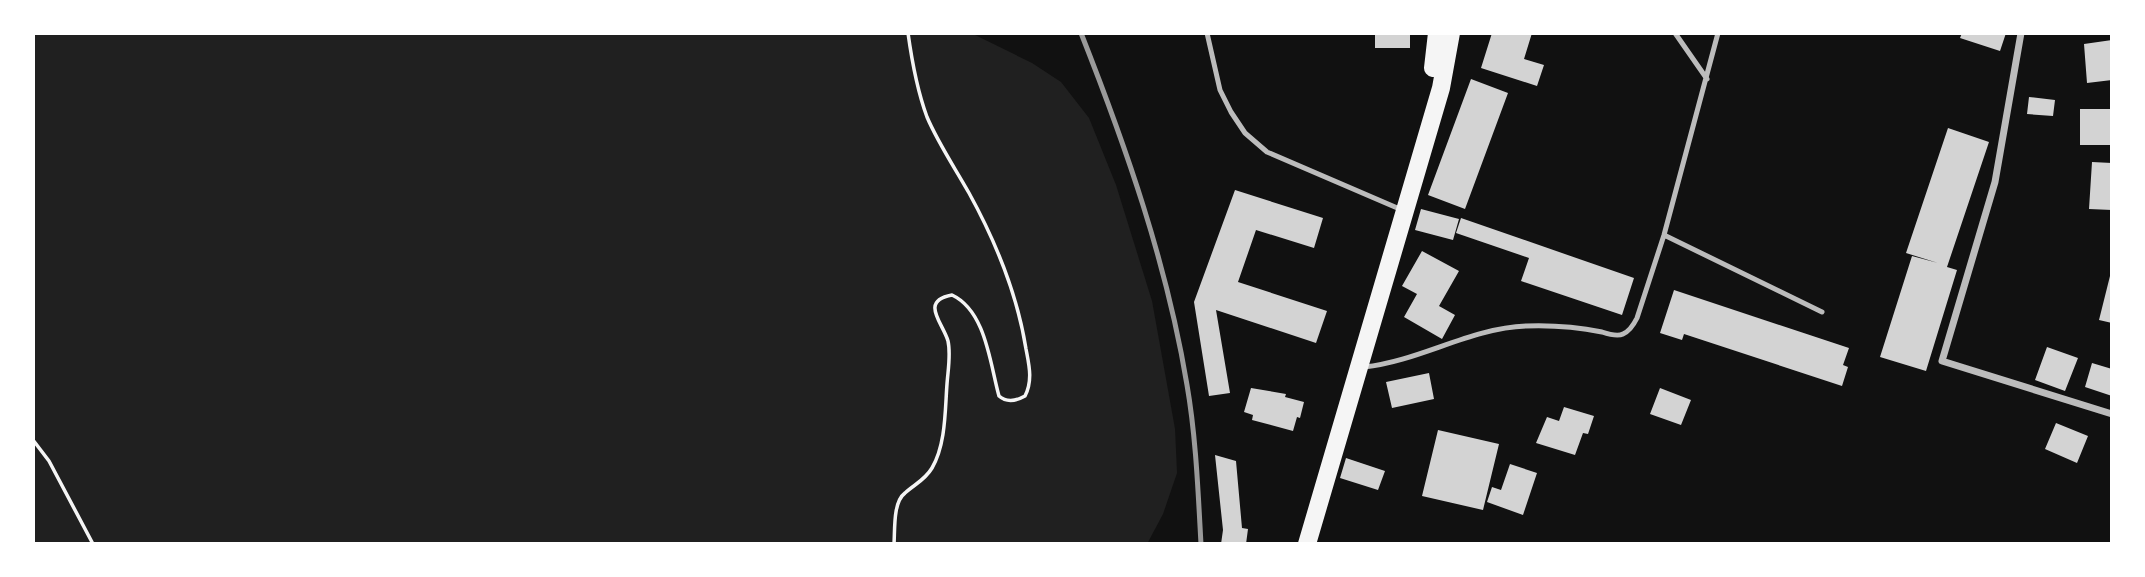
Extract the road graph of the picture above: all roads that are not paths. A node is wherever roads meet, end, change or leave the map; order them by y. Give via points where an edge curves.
1 (1208, 33) edge
2 (1437, 33) edge
3 (1451, 33) edge
4 (1675, 33) edge
5 (1718, 33) edge
6 (2021, 33) edge
7 (1707, 79) junction
8 (1424, 141) junction
9 (1404, 210) junction
10 (1664, 235) junction
11 (1822, 313) dead end
12 (1357, 367) junction
13 (2112, 415) edge
14 (1307, 544) edge

1 - 9 lane via 1220,90 1245,133 1268,152
2 - 8 main road
3 - 8 main road via 1441,88
4 - 7 lane
5 - 7 lane
6 - 13 street via 1995,182 1942,361
7 - 10 lane
8 - 9 main road
9 - 12 main road
10 - 11 lane
10 - 12 lane via 1637,318 1623,334 1517,326 1384,365
12 - 14 main road

